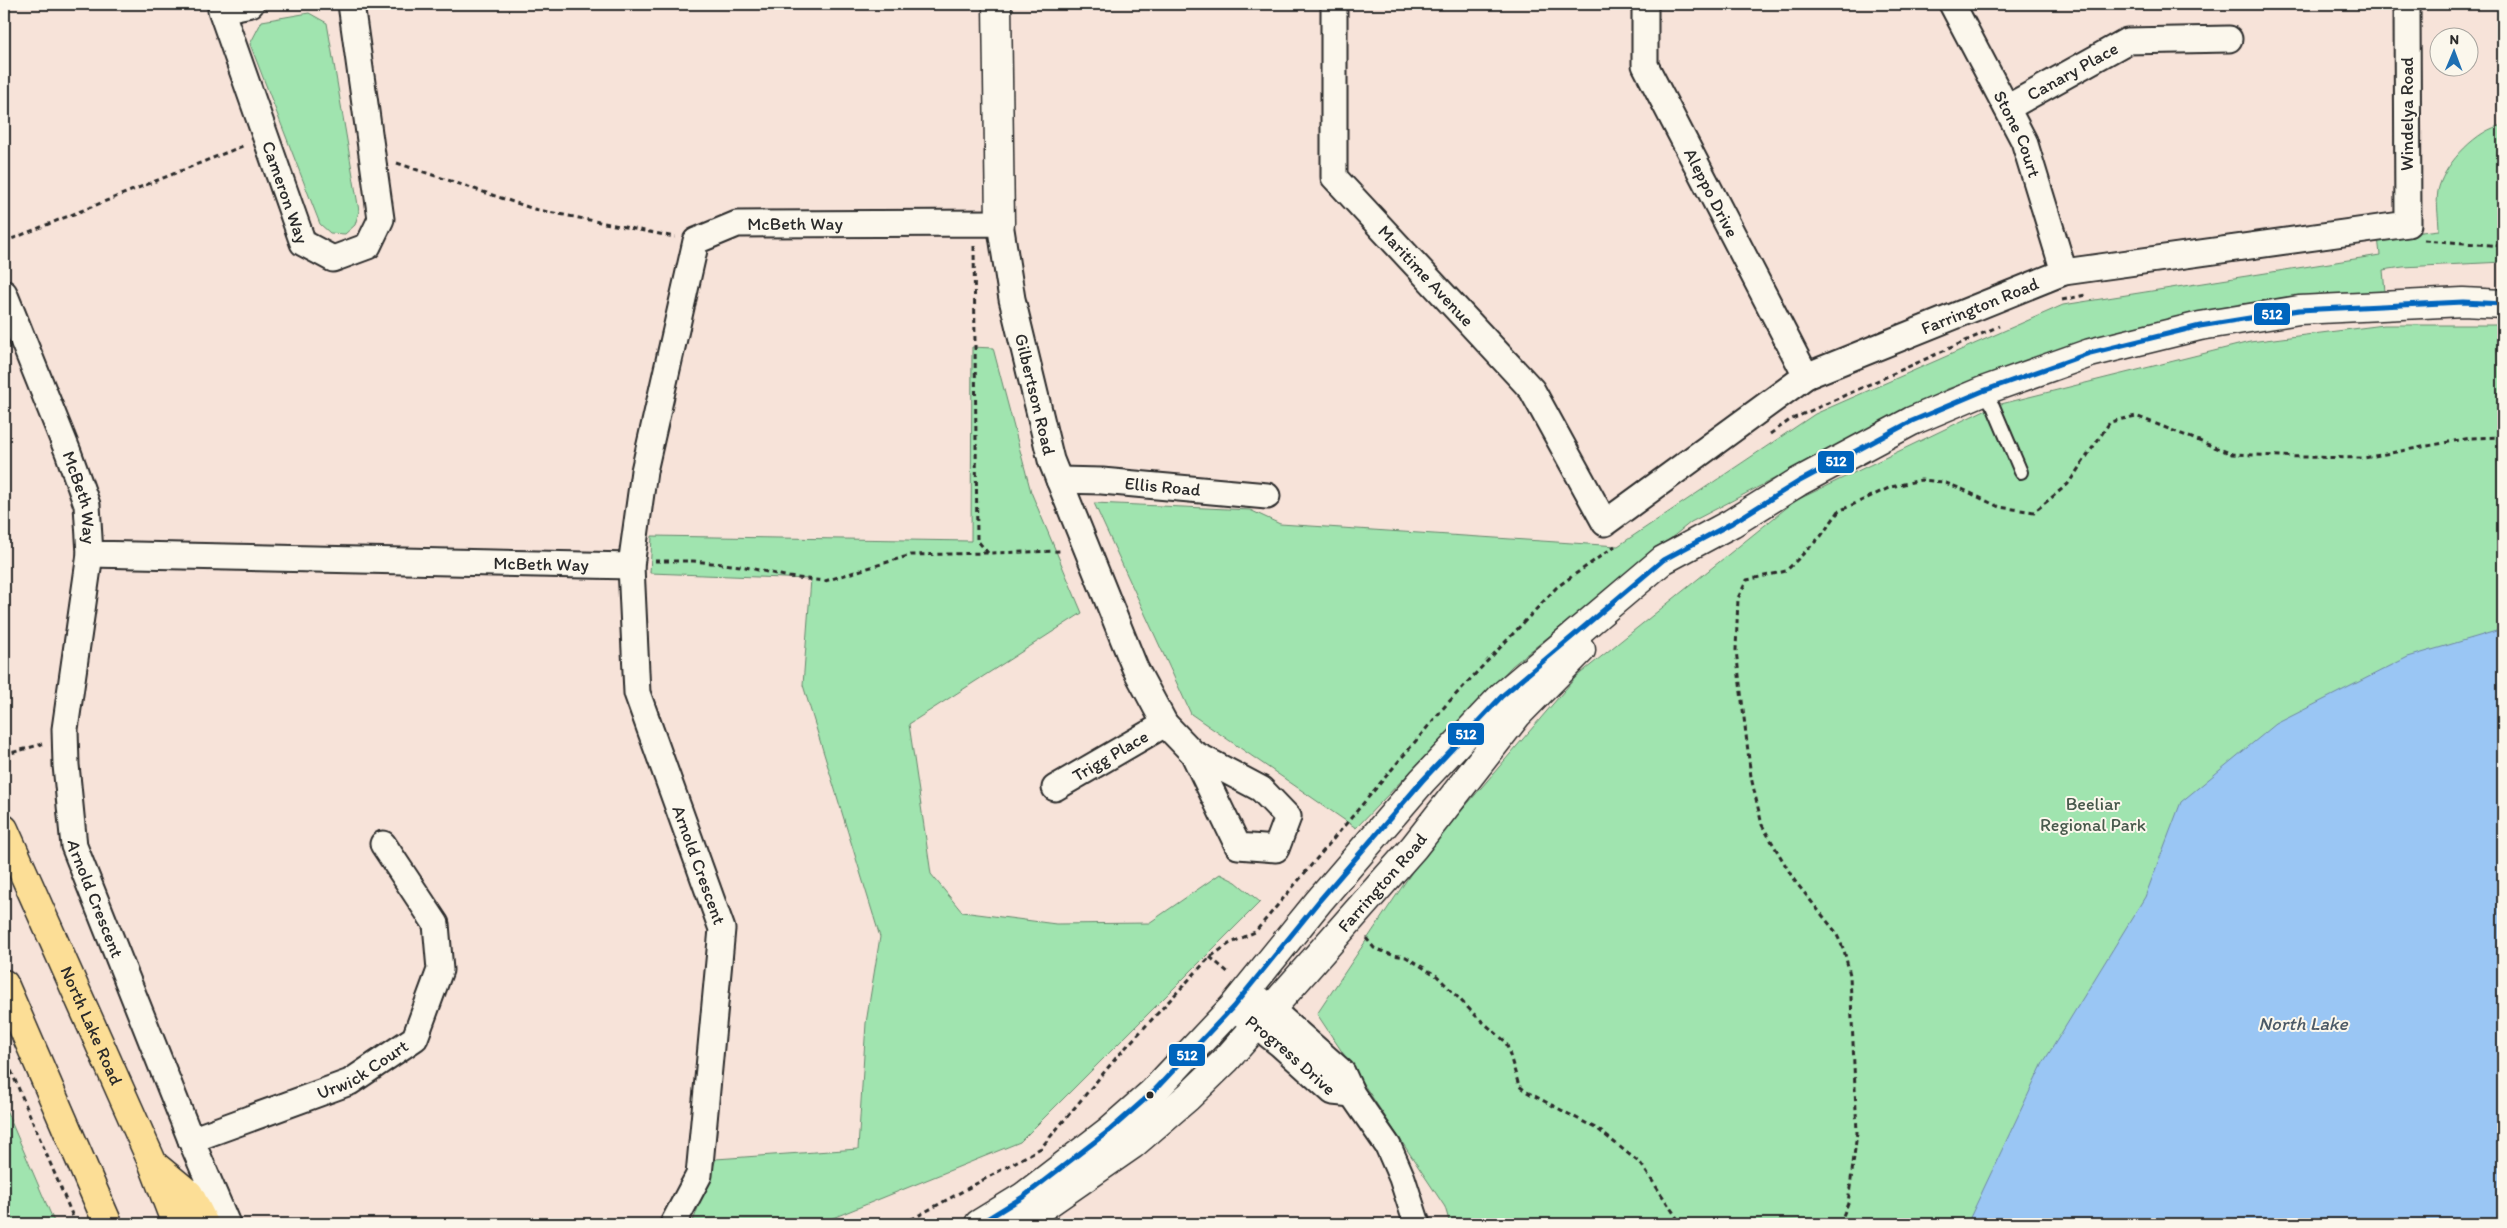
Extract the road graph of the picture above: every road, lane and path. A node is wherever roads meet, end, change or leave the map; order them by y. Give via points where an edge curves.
1 (251, 4) edge
2 (351, 4) edge
3 (998, 4) edge
4 (1334, 4) edge
5 (1644, 4) edge
6 (1952, 4) edge
7 (2407, 4) edge
8 (2229, 39) dead end
9 (2007, 108) junction
10 (265, 137) junction
11 (372, 154) junction
12 (1000, 223) junction
13 (2413, 232) junction
14 (696, 241) junction
15 (4, 242) edge
16 (2503, 246) edge
17 (2064, 272) junction
18 (4, 293) edge
19 (2092, 293) dead end
20 (2053, 302) dead end
21 (2503, 304) edge
22 (2008, 322) dead end
23 (1806, 376) junction
24 (1983, 391) junction
25 (1766, 437) dead end
26 (2503, 437) edge
27 (2022, 472) dead end
28 (1059, 480) junction
29 (1267, 496) dead end
30 (1732, 524) junction
31 (1614, 532) junction
32 (1085, 545) junction
33 (90, 554) junction
34 (988, 554) junction
35 (631, 566) junction
36 (1165, 724) junction
37 (64, 740) junction
38 (1193, 753) dead end
39 (4, 755) edge
40 (1055, 788) dead end
41 (4, 829) edge
42 (383, 844) dead end
43 (1297, 883) junction
44 (1319, 901) junction
45 (1350, 922) junction
46 (4, 984) edge
47 (1241, 998) junction
48 (1264, 1017) junction
49 (4, 1054) edge
50 (192, 1140) junction
51 (153, 1164) junction
52 (76, 1224) edge
53 (108, 1224) edge
54 (176, 1224) edge
55 (204, 1224) edge
56 (228, 1224) edge
57 (673, 1224) edge
58 (903, 1224) edge
59 (979, 1224) edge
60 (1018, 1224) edge
61 (1417, 1224) edge
62 (1681, 1224) edge
63 (1840, 1224) edge

1 - 10 street, Cameron Way via 221,10
2 - 11 street, Cameron Way
3 - 12 main road, Gilbertson Road
4 - 31 street, Maritime Avenue via 1334,177 1532,390
5 - 23 street, Aleppo Drive via 1645,64
6 - 9 street, Stone Court
7 - 13 street, Windelya Road
8 - 9 street, Canary Place via 2127,41
9 - 17 street, Stone Court via 2024,141
10 - 11 street, Cameron Way via 303,244 333,259 368,246 381,219
10 - 15 path
11 - 14 path via 534,209
12 - 14 street, McBeth Way via 737,224
12 - 28 street, Gilbertson Road via 1012,299 1051,460
12 - 34 path via 974,240 977,540
13 - 16 path
13 - 17 street, Farrington Road
14 - 35 street via 644,471
17 - 23 street, Farrington Road
18 - 33 street, McBeth Way via 87,505
19 - 20 path
21 - 24 main road, Farrington Road via 2462,302 2299,310 2200,326 2090,353
22 - 25 path via 1790,420
23 - 31 street, Farrington Road
24 - 27 lane via 1993,406
24 - 30 main road, Farrington Road via 1904,426 1798,482
26 - 63 path via 2470,438 2364,458 2232,454 2136,416 2110,422 2068,484 2034,512 1999,507 1956,486 1921,480 1891,488 1839,512 1821,536 1786,571 1747,580 1738,598 1736,650 1751,777 1762,825 1794,880 1835,931 1850,975 1857,1133 1848,1203
28 - 29 street, Ellis Road
28 - 32 street, Gilbertson Road
30 - 44 main road, Farrington Road via 1663,560 1502,696 1422,780
30 - 45 main road, Farrington Road via 1575,655 1524,708
31 - 43 path via 1557,587 1446,705
32 - 34 path via 1069,551
32 - 36 street, Gilbertson Road via 1135,668
33 - 35 street, McBeth Way
33 - 37 street, Arnold Crescent
34 - 35 path via 911,555 825,581 693,561 656,560
35 - 57 street, Arnold Crescent via 637,693 722,929 699,1175
36 - 38 street, Gilbertson Road
36 - 40 street, Trigg Place
37 - 39 path
37 - 50 street, Arnold Crescent via 74,846
41 - 51 main road, North Lake Road
42 - 50 street, Urwick Court via 436,924 440,970 416,1038 350,1082
43 - 44 path
43 - 58 path via 1255,932 1228,944 1210,957 1174,994 1042,1148
44 - 47 main road, Farrington Road
45 - 48 main road, Farrington Road
45 - 62 path via 1374,948 1406,957 1437,976 1506,1042 1519,1086 1599,1130 1641,1164
46 - 53 main road
47 - 48 street, Progress Drive
47 - 59 main road, Farrington Road via 1152,1094 1024,1197
48 - 60 main road, Farrington Road via 1188,1097 1132,1145
48 - 61 street, Progress Drive via 1342,1072 1352,1094 1388,1146
49 - 52 path
50 - 56 street, Arnold Crescent
51 - 54 main road, North Lake Road
51 - 55 main road via 189,1194

